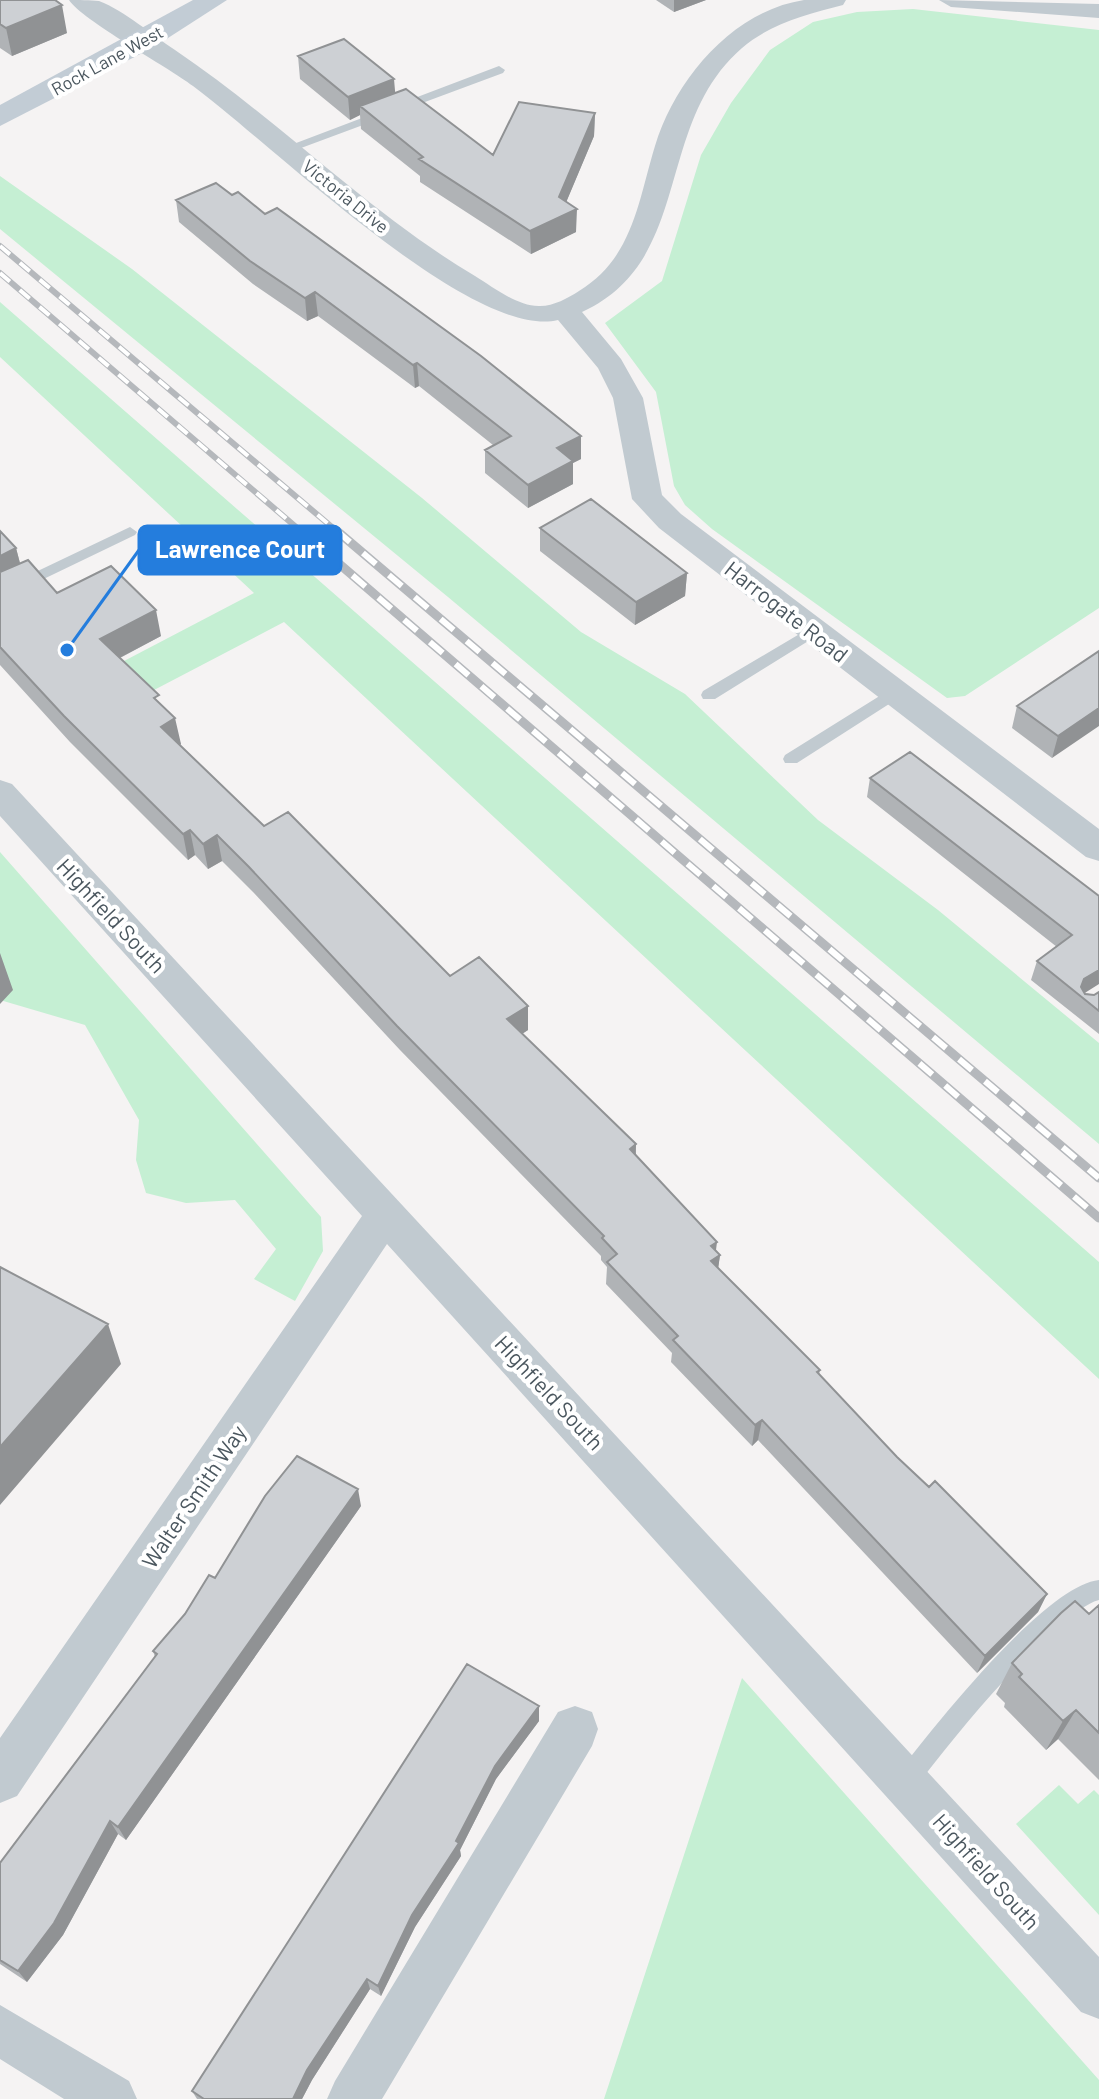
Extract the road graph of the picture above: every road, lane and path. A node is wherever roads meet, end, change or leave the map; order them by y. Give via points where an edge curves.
1 (81, 0) edge
2 (213, 0) edge
3 (834, 0) edge
4 (951, 0) edge
5 (1099, 11) edge
6 (144, 41) junction
7 (499, 70) dead end
8 (0, 117) edge
9 (289, 148) junction
10 (565, 310) junction
11 (130, 532) dead end
12 (0, 595) edge
13 (813, 631) junction
14 (894, 693) junction
15 (709, 695) dead end
16 (791, 759) dead end
17 (0, 793) edge
18 (1099, 848) edge
19 (386, 1213) junction
20 (1099, 1590) edge
21 (575, 1729) dead end
22 (0, 1779) edge
23 (906, 1781) junction
24 (1099, 1994) edge
25 (0, 2030) edge
26 (111, 2099) edge
27 (353, 2099) edge

1 - 6 street, Victoria Drive
2 - 6 street, Rock Lane West
3 - 10 street via 771,18 732,44 696,91 669,140 652,218 633,258 600,293
4 - 5 street
6 - 8 street, Rock Lane West
6 - 9 street, Victoria Drive
7 - 9 lane
9 - 10 street, Victoria Drive via 399,239 459,280 532,315
10 - 13 street, Harrogate Road via 611,365 628,398 647,499
11 - 12 lane
13 - 14 street, Harrogate Road
13 - 15 lane
14 - 16 lane
14 - 18 street, Harrogate Road
17 - 19 street, Highfield South
19 - 22 street, Walter Smith Way
19 - 23 street, Highfield South
20 - 23 lane via 1042,1625 982,1684
21 - 27 street
23 - 24 street, Highfield South
25 - 26 street

